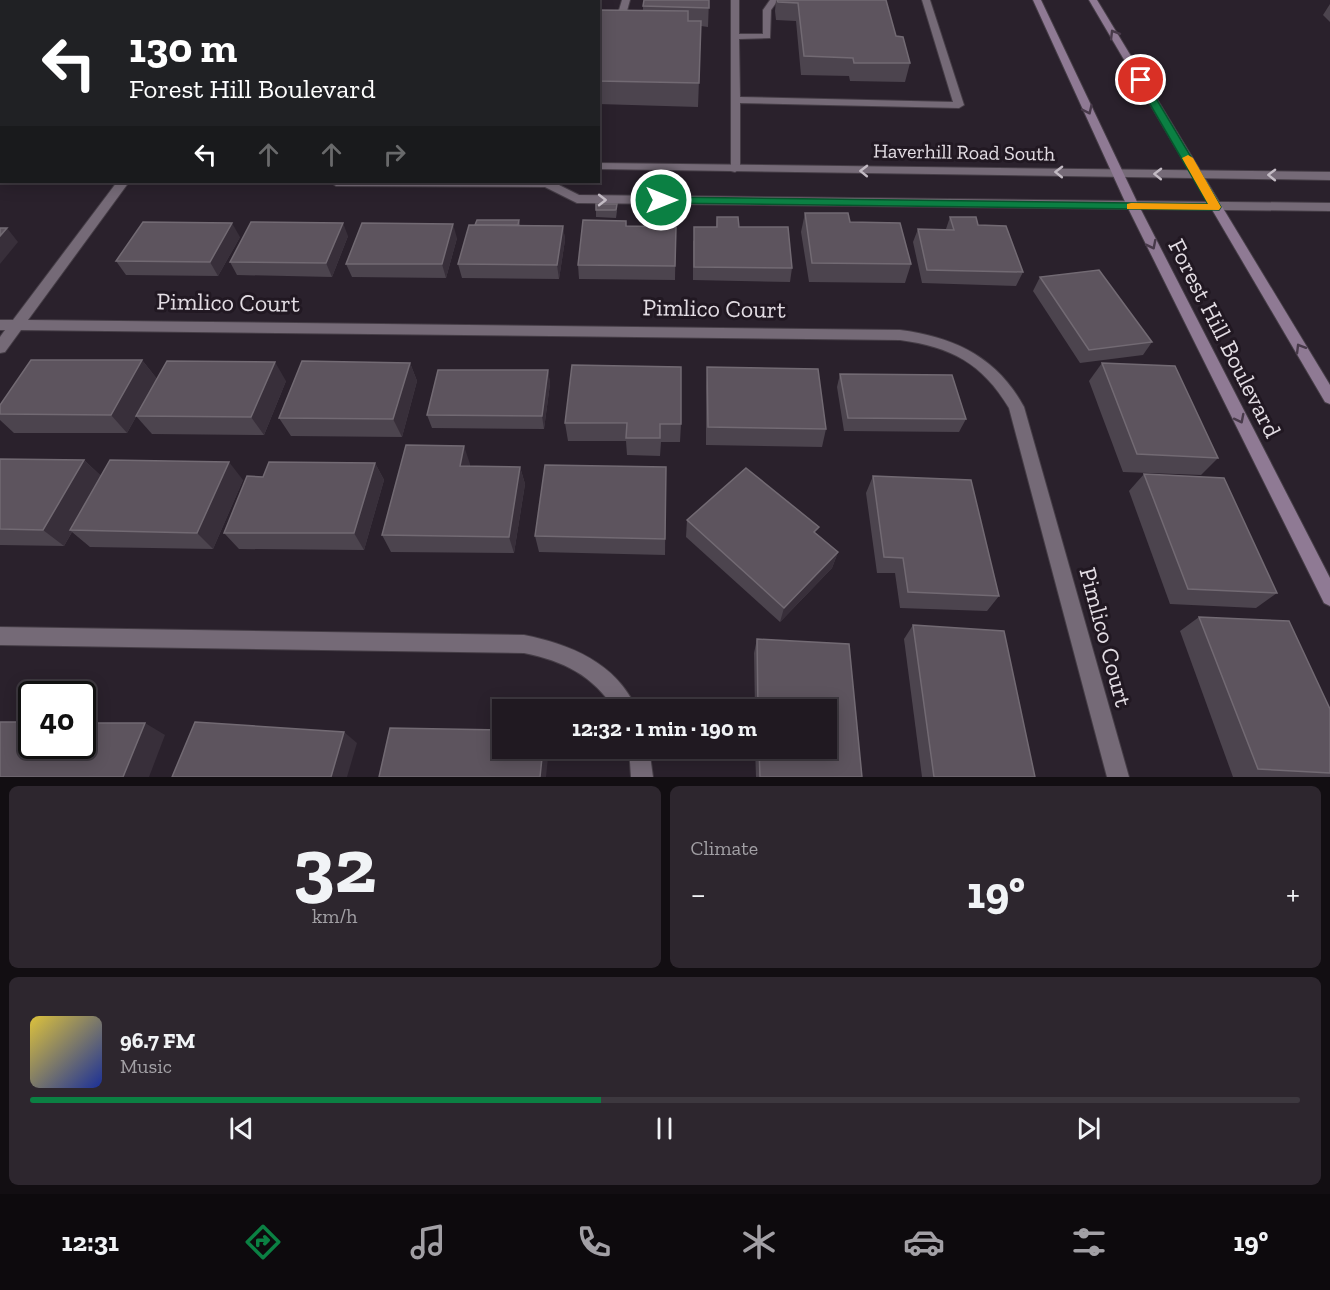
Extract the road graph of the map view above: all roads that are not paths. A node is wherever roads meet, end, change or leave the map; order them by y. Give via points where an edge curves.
1 (626, 0) edge
2 (735, 0) edge
3 (774, 0) edge
4 (926, 0) edge
5 (1037, 0) edge
6 (1093, 0) edge
7 (600, 23) edge
8 (735, 37) junction
9 (735, 100) junction
10 (600, 166) edge
11 (735, 169) junction
12 (1118, 173) junction
13 (1197, 175) junction
14 (1330, 176) edge
15 (122, 183) edge
16 (551, 183) edge
17 (1133, 206) junction
18 (1215, 207) junction
19 (1330, 207) edge
20 (0, 325) edge
21 (16, 325) junction
22 (0, 348) edge
23 (1330, 398) edge
24 (1330, 597) edge
25 (0, 636) edge
26 (620, 699) edge
27 (640, 759) edge
28 (642, 777) edge
29 (1118, 777) edge

1 - 7 lane via 620,23
2 - 8 lane
3 - 8 lane via 767,10 767,36
4 - 9 lane via 959,105
5 -> 12 main road, Forest Hill Boulevard
13 -> 6 main road
8 - 9 lane
9 - 11 lane
10 - 11 street, Haverhill Road South
12 -> 11 street, Haverhill Road South
13 -> 12 street, Haverhill Road South
12 - 17 main road, Forest Hill Boulevard
14 -> 13 street, Haverhill Road South
13 - 18 main road
15 - 21 street
16 -> 17 street via 577,199
17 - 18 street
17 -> 24 main road, Forest Hill Boulevard
18 - 19 street
23 -> 18 main road
20 - 21 street, Pimlico Court
21 - 22 street
21 - 29 street, Pimlico Court via 900,335 949,345 990,370 1006,387 1016,407
25 - 26 street via 524,644 555,650 584,662 608,682
27 - 28 street

